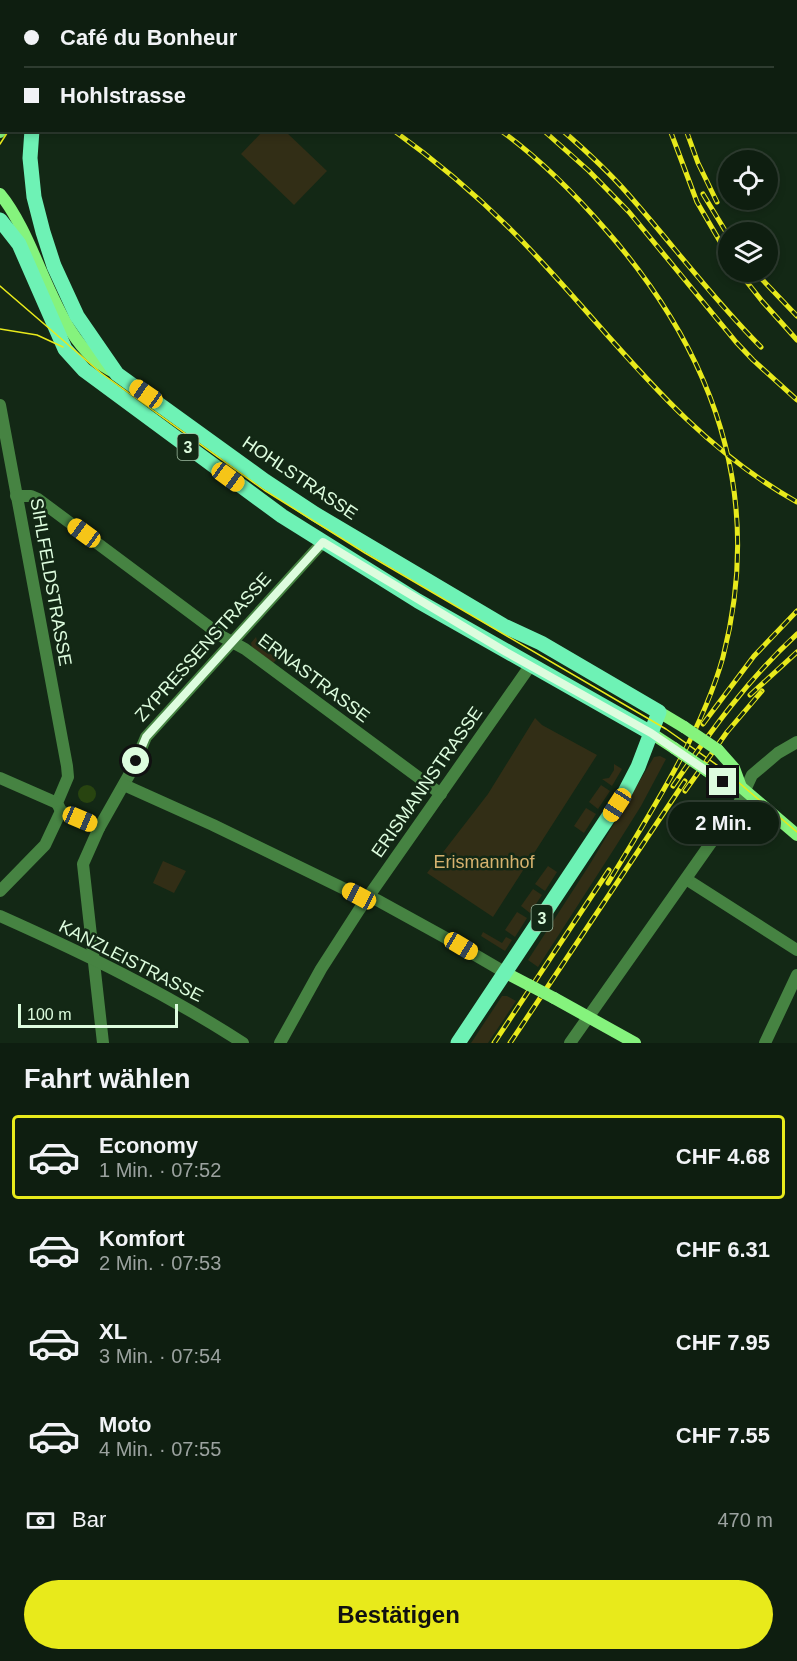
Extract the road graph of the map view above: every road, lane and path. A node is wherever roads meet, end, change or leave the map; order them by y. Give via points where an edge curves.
1 (32, 132) edge
2 (0, 194) edge
3 (0, 220) edge
4 (117, 374) junction
5 (0, 405) edge
6 (3, 443) edge
7 (16, 496) junction
8 (322, 518) junction
9 (323, 542) junction
10 (234, 642) junction
11 (530, 666) junction
12 (659, 712) junction
13 (651, 733) junction
14 (797, 742) edge
15 (0, 778) edge
16 (124, 785) junction
17 (743, 789) junction
18 (441, 794) junction
19 (59, 807) junction
20 (99, 828) junction
21 (797, 835) edge
22 (686, 879) junction
23 (0, 891) edge
24 (368, 898) junction
25 (0, 916) edge
26 (797, 950) edge
27 (94, 958) junction
28 (506, 973) junction
29 (797, 975) edge
30 (588, 1017) junction
31 (103, 1043) edge
32 (243, 1043) edge
33 (280, 1043) edge
34 (458, 1043) edge
35 (570, 1043) edge
36 (635, 1043) edge
37 (765, 1043) edge

1 - 4 main road, 3 via 34,197 47,247 68,297
2 - 4 street, HOHLSTRASSE via 27,237 71,330 90,358
3 - 9 main road, HOHLSTRASSE / 3 via 19,244 65,349 77,364 273,510
4 - 8 main road, HOHLSTRASSE / 3
5 - 6 street, SIHLFELDSTRASSE
6 - 7 street, SIHLFELDSTRASSE
7 - 10 street, ERNASTRASSE via 38,499
7 - 19 street, SIHLFELDSTRASSE via 67,766 68,777
8 - 9 main road
8 - 12 main road, HOHLSTRASSE / 3
9 - 10 street, ZYPRESSENSTRASSE
9 - 11 main road, HOHLSTRASSE / 3
10 - 16 street, ZYPRESSENSTRASSE via 146,737
10 - 18 street, ERNASTRASSE
11 - 13 main road, HOHLSTRASSE / 3
11 - 18 street, ERISMANNSTRASSE
12 - 13 main road, 3
12 - 17 street, HOHLSTRASSE, bridge via 718,750 734,768
13 - 17 street, HOHLSTRASSE, bridge via 723,782
13 - 28 main road, 3 via 625,792
14 - 17 street via 762,766
15 - 19 street
16 - 20 street, ZYPRESSENSTRASSE
16 - 24 street
17 - 21 street, HOHLSTRASSE
17 - 22 street
18 - 24 street, ERISMANNSTRASSE
19 - 20 street
19 - 23 street via 45,845
20 - 27 street via 84,864
22 - 26 street
22 - 30 street
24 - 28 street
24 - 33 street, ERISMANNSTRASSE via 321,969
25 - 27 street, KANZLEISTRASSE
27 - 31 street
27 - 32 street, KANZLEISTRASSE
28 - 30 street, bridge
28 - 34 main road, 3
29 - 37 street
30 - 35 street
30 - 36 street

